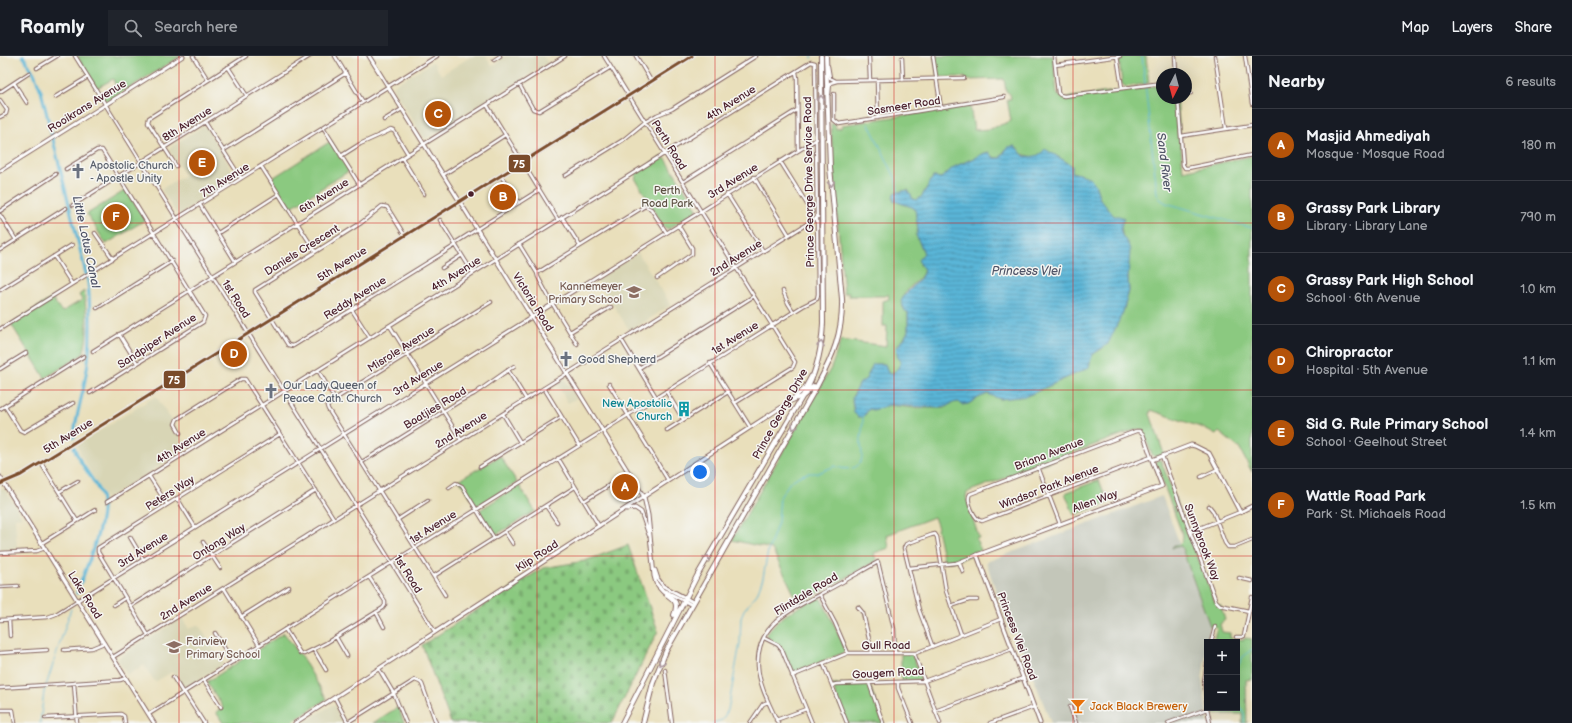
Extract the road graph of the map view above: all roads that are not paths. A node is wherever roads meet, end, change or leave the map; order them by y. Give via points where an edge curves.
1 (57, 56) edge
2 (75, 56) edge
3 (184, 56) edge
4 (193, 56) edge
5 (246, 56) edge
6 (310, 56) edge
7 (335, 56) edge
8 (369, 56) edge
9 (437, 56) edge
10 (500, 56) edge
11 (565, 56) edge
12 (604, 56) edge
13 (636, 56) edge
14 (692, 56) edge
15 (756, 56) edge
16 (821, 56) edge
17 (869, 56) edge
18 (933, 56) edge
19 (1054, 56) edge
20 (1118, 56) edge
21 (1175, 56) edge
22 (1215, 56) edge
23 (1245, 56) edge
24 (826, 58) edge
25 (902, 58) dead end
26 (494, 60) dead end
27 (814, 62) joint
28 (1055, 65) junction
29 (228, 67) junction
30 (611, 67) junction
31 (37, 68) dead end
32 (1176, 68) edge
33 (796, 72) junction
34 (29, 73) dead end
35 (346, 74) junction
36 (88, 77) junction
37 (964, 78) dead end
38 (937, 79) junction
39 (208, 80) junction
40 (870, 80) junction
41 (877, 80) junction
42 (903, 80) junction
43 (651, 81) junction
44 (836, 81) junction
45 (14, 83) junction
46 (519, 84) junction
47 (1156, 84) edge
48 (388, 87) junction
49 (1122, 88) junction
50 (0, 92) edge
51 (834, 94) dead end
52 (247, 96) junction
53 (629, 96) junction
54 (55, 97) dead end
55 (1004, 97) dead end
56 (0, 100) edge
57 (27, 102) dead end
58 (363, 102) junction
59 (106, 104) junction
60 (1178, 104) edge
61 (1252, 104) edge
62 (486, 105) junction
63 (828, 107) junction
64 (941, 108) junction
65 (402, 109) junction
66 (797, 110) junction
67 (0, 117) edge
68 (878, 118) junction
69 (384, 120) dead end
70 (205, 122) junction
71 (645, 122) junction
72 (1252, 125) edge
73 (323, 127) junction
74 (1226, 129) junction
75 (505, 135) junction
76 (1181, 136) junction
77 (817, 139) junction
78 (424, 144) junction
79 (164, 147) junction
80 (224, 150) junction
81 (798, 150) junction
82 (665, 153) junction
83 (408, 154) junction
84 (1252, 155) edge
85 (341, 156) junction
86 (402, 158) junction
87 (780, 161) junction
88 (142, 162) junction
89 (522, 162) junction
90 (176, 166) dead end
91 (262, 166) junction
92 (66, 169) dead end
93 (0, 171) edge
94 (56, 174) dead end
95 (443, 175) junction
96 (118, 176) junction
97 (501, 176) junction
98 (565, 176) dead end
99 (754, 177) junction
100 (241, 178) junction
101 (683, 182) junction
102 (359, 184) junction
103 (539, 190) junction
104 (279, 194) junction
105 (424, 194) dead end
106 (727, 194) junction
107 (460, 202) junction
108 (519, 203) junction
109 (200, 204) junction
110 (73, 205) dead end
111 (66, 208) dead end
112 (701, 210) junction
113 (0, 211) edge
114 (812, 212) dead end
115 (0, 215) edge
116 (818, 217) junction
117 (562, 218) junction
118 (177, 219) junction
119 (440, 220) dead end
120 (558, 220) junction
121 (297, 223) junction
122 (678, 225) junction
123 (476, 229) junction
124 (666, 232) junction
125 (96, 233) dead end
126 (154, 233) junction
127 (218, 233) junction
128 (789, 234) junction
129 (405, 236) junction
130 (16, 240) junction
131 (455, 244) junction
132 (519, 244) junction
133 (72, 245) dead end
134 (580, 246) junction
135 (0, 250) edge
136 (315, 251) junction
137 (763, 251) junction
138 (462, 255) junction
139 (54, 256) junction
140 (113, 259) junction
141 (496, 259) junction
142 (172, 261) junction
143 (235, 261) junction
144 (442, 268) dead end
145 (736, 268) junction
146 (473, 273) junction
147 (537, 273) junction
148 (212, 276) junction
149 (657, 278) dead end
150 (72, 284) junction
151 (0, 290) edge
152 (190, 290) junction
153 (783, 291) dead end
154 (754, 296) junction
155 (814, 301) joint
156 (491, 302) dead end
157 (552, 303) junction
158 (611, 306) dead end
159 (97, 308) dead end
160 (352, 310) junction
161 (793, 311) junction
162 (531, 316) junction
163 (271, 319) junction
164 (772, 325) junction
165 (390, 326) junction
166 (0, 329) edge
167 (570, 332) junction
168 (248, 333) junction
169 (119, 334) junction
170 (370, 338) junction
171 (621, 340) junction
172 (578, 344) dead end
173 (93, 351) dead end
174 (26, 353) dead end
175 (408, 354) junction
176 (84, 356) dead end
177 (137, 363) junction
178 (710, 363) junction
179 (817, 365) junction
180 (514, 366) dead end
181 (639, 368) junction
182 (0, 369) edge
183 (318, 370) junction
184 (508, 370) junction
185 (567, 373) junction
186 (822, 377) junction
187 (425, 383) junction
188 (609, 384) dead end
189 (544, 388) junction
190 (284, 391) junction
191 (666, 391) junction
192 (728, 392) junction
193 (90, 393) dead end
194 (803, 396) junction
195 (656, 397) junction
196 (335, 399) junction
197 (526, 399) junction
198 (788, 402) junction
199 (73, 403) dead end
200 (736, 403) junction
201 (262, 405) junction
202 (5, 406) junction
203 (0, 409) edge
204 (443, 411) junction
205 (502, 414) junction
206 (628, 415) junction
207 (561, 417) junction
208 (684, 420) junction
209 (750, 427) junction
210 (603, 430) junction
211 (667, 430) dead end
212 (1138, 430) joint
213 (180, 433) dead end
214 (280, 434) junction
215 (343, 434) junction
216 (461, 440) junction
217 (520, 442) junction
218 (579, 445) junction
219 (320, 448) junction
220 (1162, 456) junction
221 (558, 458) junction
222 (1152, 459) junction
223 (298, 462) junction
224 (362, 462) junction
225 (41, 463) junction
226 (480, 467) dead end
227 (1038, 467) junction
228 (1218, 469) junction
229 (629, 472) junction
230 (149, 476) junction
231 (0, 477) edge
232 (1201, 477) dead end
233 (668, 480) junction
234 (78, 481) dead end
235 (2, 483) edge
236 (576, 487) junction
237 (449, 488) dead end
238 (316, 490) junction
239 (379, 491) junction
240 (59, 492) junction
241 (968, 496) joint
242 (1049, 496) junction
243 (644, 497) junction
244 (177, 498) junction
245 (428, 500) dead end
246 (584, 501) junction
247 (107, 502) dead end
248 (167, 504) junction
249 (356, 505) junction
250 (546, 506) junction
251 (1209, 506) dead end
252 (1252, 506) edge
253 (476, 509) junction
254 (95, 510) dead end
255 (622, 511) junction
256 (1240, 512) junction
257 (334, 519) junction
258 (397, 520) junction
259 (77, 521) junction
260 (556, 522) dead end
261 (1217, 522) junction
262 (1060, 524) junction
263 (195, 526) junction
264 (599, 526) junction
265 (505, 532) junction
266 (1190, 532) junction
267 (130, 537) dead end
268 (650, 537) junction
269 (494, 538) junction
270 (1252, 540) edge
271 (203, 542) dead end
272 (42, 543) junction
273 (513, 544) dead end
274 (45, 548) junction
275 (416, 548) junction
276 (0, 553) edge
277 (212, 555) junction
278 (977, 555) junction
279 (144, 559) junction
280 (392, 562) junction
281 (959, 562) junction
282 (942, 564) junction
283 (220, 568) dead end
284 (654, 568) junction
285 (909, 568) junction
286 (963, 572) dead end
287 (434, 576) junction
288 (114, 577) junction
289 (369, 577) junction
290 (1239, 578) dead end
291 (1252, 581) edge
292 (18, 586) dead end
293 (0, 587) edge
294 (289, 587) dead end
295 (224, 588) junction
296 (660, 588) junction
297 (445, 594) dead end
298 (820, 595) junction
299 (1252, 597) edge
300 (125, 598) junction
301 (77, 600) junction
302 (685, 600) junction
303 (977, 600) dead end
304 (692, 604) junction
305 (114, 605) dead end
306 (131, 606) junction
307 (858, 606) dead end
308 (951, 606) junction
309 (1249, 611) junction
310 (376, 612) junction
311 (241, 617) junction
312 (0, 620) edge
313 (9, 620) junction
314 (1001, 620) junction
315 (671, 625) junction
316 (384, 627) dead end
317 (1215, 628) dead end
318 (285, 630) junction
319 (435, 632) junction
320 (216, 633) dead end
321 (961, 634) junction
322 (148, 635) junction
323 (10, 636) dead end
324 (336, 637) junction
325 (1236, 637) dead end
326 (764, 638) junction
327 (1213, 639) edge
328 (104, 643) junction
329 (259, 645) junction
330 (932, 645) junction
331 (1012, 649) junction
332 (47, 650) dead end
333 (64, 650) dead end
334 (314, 650) junction
335 (872, 652) junction
336 (895, 652) junction
337 (0, 653) edge
338 (848, 653) junction
339 (914, 653) junction
340 (347, 656) dead end
341 (113, 657) junction
342 (233, 662) junction
343 (823, 663) junction
344 (378, 669) junction
345 (326, 670) dead end
346 (665, 670) dead end
347 (792, 676) junction
348 (173, 677) dead end
349 (126, 678) junction
350 (1023, 678) junction
351 (204, 680) junction
352 (924, 681) junction
353 (898, 682) junction
354 (74, 683) junction
355 (869, 683) junction
356 (832, 685) junction
357 (0, 688) edge
358 (184, 693) junction
359 (394, 694) junction
360 (335, 698) junction
361 (768, 702) junction
362 (221, 707) dead end
363 (1034, 707) junction
364 (1070, 707) dead end
365 (806, 708) junction
366 (1204, 708) edge
367 (0, 710) edge
368 (935, 711) junction
369 (1208, 711) edge
370 (149, 714) junction
371 (76, 717) junction
372 (45, 718) dead end
373 (777, 722) edge
374 (15, 723) edge
375 (77, 723) edge
376 (125, 723) edge
377 (154, 723) edge
378 (204, 723) edge
379 (295, 723) edge
380 (348, 723) edge
381 (406, 723) edge
382 (436, 723) edge
383 (622, 723) edge
384 (643, 723) edge
385 (672, 723) edge
386 (750, 723) edge
387 (812, 723) edge
388 (847, 723) edge
389 (882, 723) edge
390 (912, 723) edge
391 (940, 723) edge
392 (990, 723) edge
393 (1040, 723) edge
394 (1076, 723) edge
395 (1168, 723) edge
396 (1210, 723) edge

1 - 31 street
2 - 36 street, 1st Road
3 - 59 street, Rooikrans Avenue
4 - 39 street
5 - 29 street
6 - 52 street, 8th Avenue
7 - 35 street
8 - 48 street, Victoria Road
9 - 48 street, 7th Avenue
10 - 26 street
11 - 46 street, 6th Avenue
12 - 30 street, Perth Road
13 - 43 street
14 - 43 main road, 5th Avenue
15 - 71 street via 672,109
179 -> 16 main road, Prince George Drive via 823,323
17 - 40 street
18 - 38 street
19 - 28 street
20 - 28 street
20 - 49 street
21 - 32 street
22 - 74 street
23 - 61 street
24 - 44 street via 830,77
24 - 63 main road, Prince George Drive
25 - 42 street
27 - 33 street, 4th Avenue
27 - 77 street, Prince George Drive Service Road
28 - 49 street via 1060,95
29 - 39 street
29 - 52 street
30 - 46 street via 539,111 534,110
30 - 53 street, Perth Road
33 - 66 street
33 - 82 street, 4th Avenue
34 - 45 street
35 - 58 street
35 - 80 street
36 - 54 street
36 - 59 street, 1st Road
37 - 38 street
38 - 42 street
38 - 64 street
39 - 79 street via 149,118 148,122
40 - 41 street
40 - 44 street
41 - 42 street
41 - 68 street
43 - 53 main road, 5th Avenue
44 - 63 street via 830,84
45 - 50 street
45 - 57 street
46 - 62 street, 6th Avenue
47 - 49 street
48 - 58 street, 7th Avenue
48 - 65 street, Victoria Road
51 - 68 street, Sasmeer Road via 834,120 837,124
52 - 70 street, 8th Avenue
53 - 71 street, Perth Road
53 - 89 main road, 5th Avenue
55 - 64 street, Sasmeer Road
56 - 67 street via 7,110 6,114
58 - 73 street, 7th Avenue
59 - 88 street, 1st Road
59 - 93 street, Rooikrans Avenue
60 - 76 street
62 - 75 street
62 - 78 street, 6th Avenue
63 -> 186 main road, Prince George Drive via 830,174 842,311 841,329
64 - 68 street, Sasmeer Road
65 - 69 street
65 - 78 street, Victoria Road
66 - 81 street
66 - 101 street
70 - 79 street, 8th Avenue
70 - 80 street
71 - 82 street, Perth Road
71 - 98 street via 623,140
72 - 74 street
73 - 85 street
73 - 91 street, 7th Avenue
74 - 76 street
75 - 89 street
75 - 95 street
76 - 84 street via 1185,168
77 - 81 street, 3rd Avenue
77 - 116 street, Prince George Drive Service Road
78 - 83 street, 6th Avenue
78 - 95 street, Victoria Road
79 - 88 street, 8th Avenue
79 - 90 street
80 - 100 street
81 - 87 street, 3rd Avenue
82 - 101 street, Perth Road
82 - 117 street, 4th Avenue
83 - 85 street via 391,130
83 - 86 street, 6th Avenue
85 - 102 street
86 - 102 street, 6th Avenue
86 - 105 street
87 - 99 street, 3rd Avenue
87 - 114 street
88 - 96 street, 8th Avenue
88 - 118 street, 1st Road
89 - 97 main road, 5th Avenue
89 - 103 street
91 - 100 street, 7th Avenue
91 - 104 street
92 - 96 street via 101,149
94 - 113 street
95 - 107 street, Victoria Road
96 - 110 street, 8th Avenue
96 - 126 street
97 - 107 main road, 5th Avenue
97 - 108 street
99 - 106 street, 3rd Avenue
99 - 128 street
100 - 109 street, 7th Avenue
101 - 112 street, Perth Road
102 - 121 street, 6th Avenue
103 - 108 street, Reddy Avenue
103 - 120 street
104 - 121 street
104 - 127 street
106 - 112 street, 3rd Avenue
106 - 137 street
107 - 123 street, Victoria Road
107 - 129 main road, 5th Avenue
108 - 123 street, Reddy Avenue
109 - 118 street, 7th Avenue
109 - 127 street
111 - 130 street
112 - 122 street, 3rd Avenue
112 - 145 street, Perth Road
115 - 130 street
116 - 128 street, 2nd Avenue
116 - 155 street, Prince George Drive Service Road via 818,296
117 - 120 street, 4th Avenue
117 - 134 street
118 - 126 street, 7th Avenue
118 - 148 street, 1st Road
119 - 131 street
120 - 132 street, 4th Avenue
121 - 136 street
121 - 143 street, 6th Avenue
122 - 124 street, 3rd Avenue
122 - 149 street via 692,248 692,254
123 - 131 street, Reddy Avenue
123 - 141 street, Victoria Road
124 - 134 street via 651,209 645,206
124 - 157 street, 3rd Avenue
125 - 140 street
126 - 140 street, 7th Avenue
126 - 142 street
127 - 143 street
128 - 137 street, 2nd Avenue
129 - 136 street, Daniels Crescent via 386,206 382,206 361,223
129 - 163 main road, 5th Avenue
130 - 135 street
131 - 138 street
131 - 160 street, Reddy Avenue
132 - 141 street, 4th Avenue
132 - 147 street
133 - 139 street
134 - 147 street
136 - 163 street, Daniels Crescent via 255,290
137 - 145 street, 2nd Avenue
138 - 144 street
138 - 146 street
139 - 150 street
139 - 151 street
140 - 150 street, 7th Avenue
141 - 146 street, 4th Avenue
141 - 162 street, Victoria Road
142 - 152 street
142 - 159 street
143 - 148 street, 6th Avenue
145 - 154 street, Perth Road
145 - 171 street, 2nd Avenue
146 - 165 street, 4th Avenue
147 - 157 street
148 - 152 street, 6th Avenue
148 - 168 street, 1st Road
150 - 166 street, 7th Avenue
152 - 169 street, 6th Avenue
152 - 177 street, Sandpiper Avenue via 204,312 204,320
153 - 161 street
154 - 164 street, Perth Road
154 - 181 street
155 - 161 street, 1st Avenue
156 - 175 street, Misrole Avenue
157 - 162 street, 3rd Avenue
157 - 167 street
158 - 167 street
160 - 163 street, Reddy Avenue via 291,346
160 - 170 street
161 - 164 street, 1st Avenue
162 - 185 street, Victoria Road
162 - 187 street, 3rd Avenue
163 - 168 main road, 5th Avenue
164 - 178 street, 1st Avenue
164 - 200 street, Perth Road via 795,364
165 - 170 street, 4th Avenue
165 - 175 street
167 - 172 street
168 - 190 street, 1st Road
168 - 225 main road, 5th Avenue
169 - 173 street, 6th Avenue
169 - 177 street
170 - 183 street, 4th Avenue
171 - 181 street
171 - 185 street, 2nd Avenue
174 - 182 street
175 - 187 street
175 - 196 street, Misrole Avenue
176 - 202 street
177 - 193 street, Sandpiper Avenue
178 - 191 street, 1st Avenue
178 - 192 street
179 - 194 main road, Prince George Drive
179 - 198 street, Klip Road via 804,389
180 - 184 street, Baatjies Road
181 - 195 street
183 - 190 street, 4th Avenue
183 - 196 street
184 - 197 street
184 - 204 street, Baatjies Road via 474,394
185 - 189 street, 2nd Avenue
185 - 210 street, Victoria Road
186 - 194 main road via 812,390
186 -> 304 main road, Prince George Drive
187 - 204 street
187 - 215 street, 3rd Avenue
188 - 206 street
189 - 197 street, 2nd Avenue
189 - 207 street
190 - 201 street, 4th Avenue
190 - 219 street, 1st Road
191 - 195 street, 1st Avenue
191 - 208 street
192 - 200 street
192 - 208 street
194 - 198 street, Klip Road
302 -> 194 main road, Prince George Drive
195 - 206 street, 1st Avenue
196 - 215 street via 327,408
197 - 205 street, 2nd Avenue
198 - 209 street, Klip Road
199 - 202 street via 24,432 20,430
200 - 209 street
201 - 213 street via 246,380 241,379 177,419 176,424
201 - 214 street
201 - 230 street, 4th Avenue
202 - 203 street
204 - 216 street
204 - 224 street, Baatjies Road
205 - 216 street, 2nd Avenue
205 - 217 street
206 - 210 street, 1st Avenue
206 - 233 street
207 - 217 street
207 - 218 street
208 - 211 street
209 - 233 street, Klip Road
210 - 218 street, 1st Avenue
210 - 229 street, Victoria Road
212 - 222 street, Allen Way via 1143,434
212 - 227 street, Briana Avenue
214 - 223 street
214 - 244 street, Peters Way
215 - 219 street, 3rd Avenue
215 - 224 street
216 - 239 street, 2nd Avenue
217 - 226 street
218 - 221 street, 1st Avenue
219 - 223 street, 3rd Avenue
219 - 249 street, 1st Road
220 - 222 street
220 - 228 street via 1195,446 1209,453
220 - 266 street, Sunnybrook Way
221 - 236 street
221 - 253 street, 1st Avenue
222 - 242 street, Windsor Park Avenue
222 - 262 street, Allen Way via 1162,486
223 - 238 street
223 - 263 street, 3rd Avenue
224 - 239 street
225 - 235 main road, 5th Avenue
225 - 240 street
227 - 241 street, Briana Avenue
227 - 242 street
228 - 232 street
228 - 256 street
229 - 243 street, Victoria Road
229 - 246 street
230 - 247 street, 4th Avenue
230 - 248 street
231 - 235 street, Lake Road
233 - 243 street, Klip Road
234 - 240 street
235 - 272 street, Lake Road
236 - 246 street
236 - 250 street
237 - 253 street via 456,484 462,486
238 - 257 street
238 - 277 street, Ontong Way
239 - 249 street, 2nd Avenue
239 - 258 street
240 - 259 street
241 - 242 street, Windsor Park Avenue via 976,518 980,521
242 - 262 street
243 - 255 street, Klip Road
243 - 268 street, Victoria Road
244 - 248 street, Peters Way
244 - 263 street
245 - 258 street
246 - 264 street
248 - 288 street, Peters Way via 98,548
249 - 257 street, 2nd Avenue
249 - 280 street, 1st Road
250 - 260 street
250 - 265 street
251 - 261 street
252 - 256 street
253 - 269 street
253 - 275 street, 1st Avenue
254 - 259 street
255 - 264 street, Klip Road
255 - 268 street via 633,508 640,511
256 - 261 street
257 - 295 street, 2nd Avenue
258 - 275 street
259 - 272 street
261 - 266 street
261 - 270 street via 1228,547
262 - 278 street, Allen Way
263 - 279 street, 3rd Avenue
264 - 319 street, Klip Road
265 - 269 street
265 - 273 street
266 - 309 street, Sunnybrook Way via 1218,603
267 - 279 street
268 - 284 street, Victoria Road
269 - 287 street
271 - 277 street
272 - 274 street, Lake Road
274 - 276 street via 37,551
274 - 301 street, Lake Road
275 - 280 street, 1st Avenue
275 - 287 street
277 - 283 street
277 - 306 street, Ontong Way
278 - 281 street
278 - 314 street, Princess Vlei Road
279 - 288 street, 3rd Avenue
280 - 289 street, 1st Avenue
280 - 319 street, 1st Road
281 - 282 street
281 - 286 street
282 - 285 street
282 - 285 street via 935,534 906,544
282 - 308 street
284 - 296 street, Victoria Road via 654,580
284 - 302 street, Victoria Road via 659,582
285 - 330 street via 919,610
287 - 297 street
288 - 300 street
288 - 301 street, 3rd Avenue
289 - 310 street via 385,603
289 - 318 street, 1st Avenue
290 - 291 street
292 - 293 street
294 - 311 street
295 - 311 street
295 - 322 street, 2nd Avenue
296 - 302 street, Victoria Road
296 - 315 main road via 676,602
298 - 326 street, Flintdale Road via 783,615
298 - 336 street, Flintdale Road via 878,562 894,629
298 - 338 street
299 - 309 street
300 - 305 street
300 - 306 street
301 - 313 street, 3rd Avenue via 51,617
301 - 328 street, Lake Road
302 - 304 street, Victoria Road
302 - 315 main road, Prince George Drive
303 - 308 street
304 -> 384 main road, Prince George Drive via 660,663
306 - 322 street
307 - 335 street via 863,613
308 - 321 street
309 - 325 street via 1243,637
310 - 316 street
310 - 324 street
311 - 329 street
312 - 313 street, 3rd Avenue
313 - 323 street
314 - 321 street, Gull Road
314 - 331 street, Princess Vlei Road
315 - 383 main road, Prince George Drive
317 - 327 street
318 - 329 street, 1st Avenue
318 - 334 street via 300,653
319 - 344 street, Klip Road
320 - 342 street
321 - 330 street, Gull Road
322 - 341 street, 2nd Avenue
324 - 334 street
324 - 340 street
326 - 347 street via 782,650
326 - 361 street, Flintdale Road via 759,650 758,666
328 - 333 street via 92,648
328 - 341 street, Lake Road
329 - 342 street, 1st Avenue
330 - 339 street, Gull Road
331 - 350 street, Princess Vlei Road
331 - 352 street, Gougem Road
332 - 337 street
334 - 345 street
335 - 336 street, Gull Road
335 - 338 street, Gull Road
336 - 339 street, Gull Road
338 - 343 street, Gull Road
339 - 352 street
341 - 349 street, Lake Road
342 - 351 street, 1st Avenue
343 - 347 street, Gull Road
343 - 356 street
344 - 359 street
344 - 360 street, Klip Road
346 - 385 street
347 - 365 street
348 - 358 street
349 - 354 street
349 - 370 street, Lake Road
350 - 363 street, Princess Vlei Road
350 - 368 street
351 - 358 street, 1st Avenue
351 - 362 street
352 - 353 street, Gougem Road
352 - 368 street
353 - 355 street, Gougem Road
353 - 390 street
354 - 357 street
354 - 371 street
355 - 356 street, Gougem Road
355 - 389 street
356 - 388 street
358 - 370 street, 1st Avenue
358 - 378 street
359 - 380 street
359 - 381 street
359 - 382 street via 413,681 420,682
360 - 379 street, Klip Road
360 - 380 street
361 - 373 street, Flintdale Road
361 - 386 street via 763,704
363 - 392 street
363 - 393 street, Princess Vlei Road
364 - 394 street
365 - 373 street
365 - 387 street
366 - 395 street
367 - 374 street via 13,710
368 - 391 street
369 - 396 street
370 - 377 street, Lake Road
371 - 372 street
371 - 375 street
371 - 376 street via 121,714

